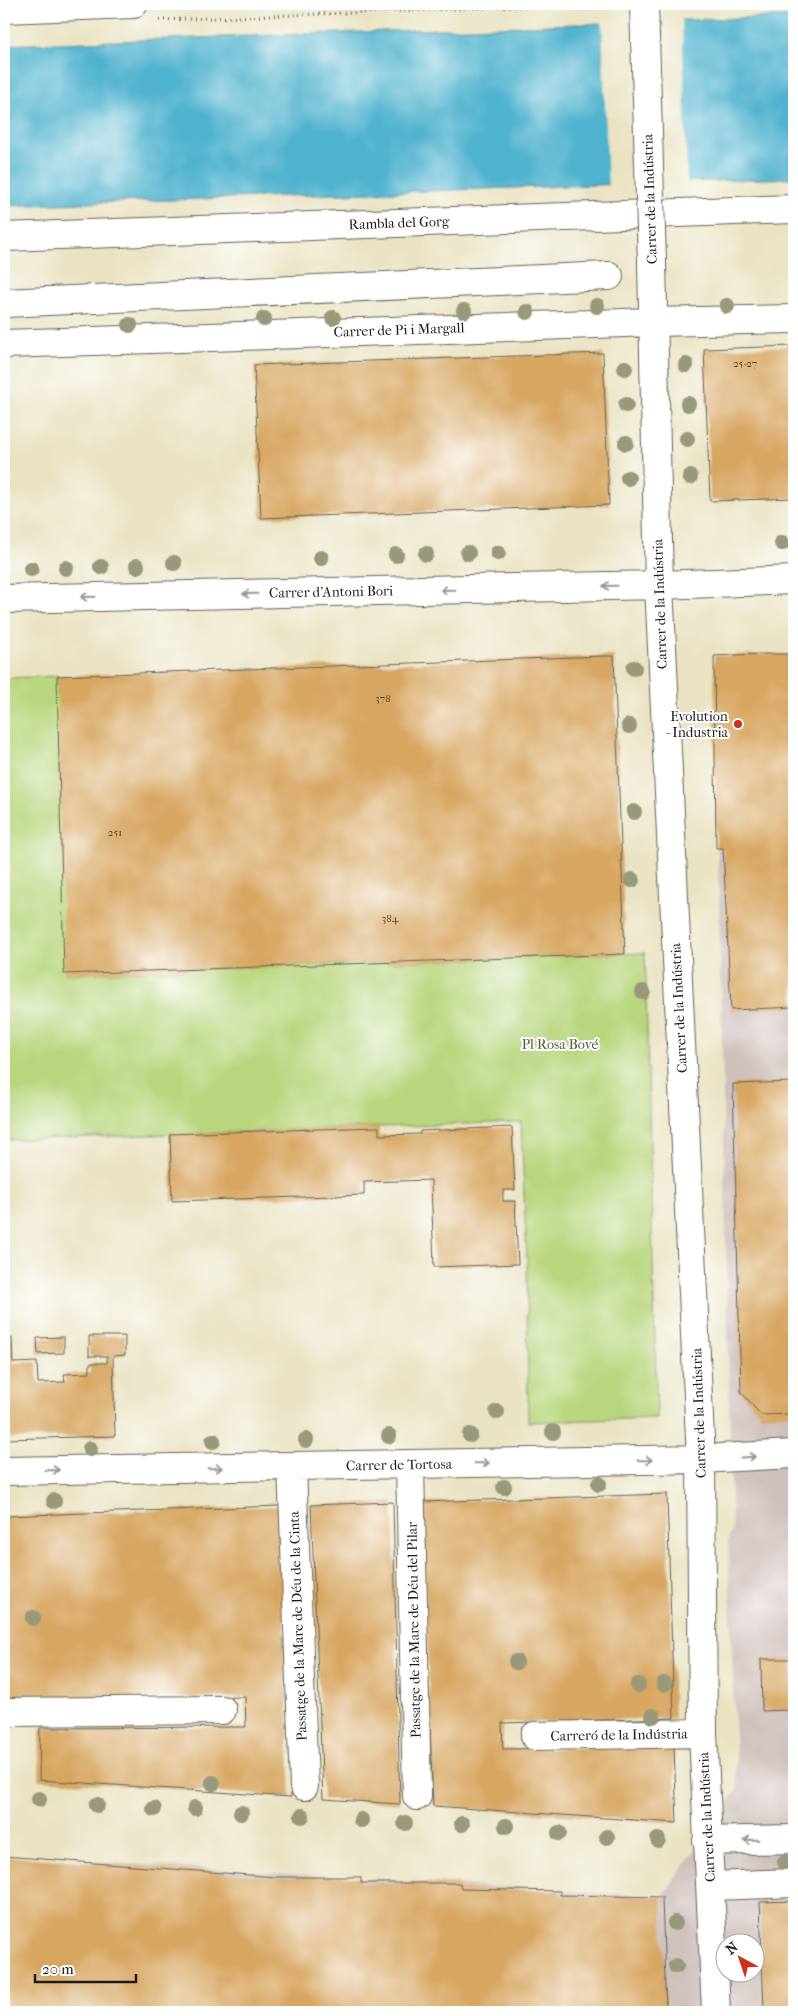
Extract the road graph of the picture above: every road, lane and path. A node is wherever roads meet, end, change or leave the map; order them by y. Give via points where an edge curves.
1 (591, 4) edge
2 (644, 4) edge
3 (4, 9) edge
4 (143, 12) edge
5 (794, 209) edge
6 (4, 237) edge
7 (609, 276) dead end
8 (4, 303) edge
9 (794, 319) edge
10 (653, 322) junction
11 (4, 344) edge
12 (794, 580) edge
13 (659, 586) junction
14 (4, 599) edge
15 (794, 1454) edge
16 (701, 1459) junction
17 (410, 1464) junction
18 (292, 1467) junction
19 (4, 1471) edge
20 (222, 1710) dead end
21 (4, 1712) edge
22 (703, 1733) junction
23 (535, 1736) dead end
24 (304, 1786) dead end
25 (417, 1796) dead end
26 (794, 1839) edge
27 (707, 1841) junction
28 (794, 1883) edge
29 (711, 1886) junction
30 (716, 2012) edge

1 - 4 path
2 - 10 street, Carrer de la Indústria, bridge
3 - 4 street
5 - 6 street, Rambla del Gorg
7 - 8 street
9 - 10 street, Carrer de Pi i Margall
10 - 11 street, Carrer de Pi i Margall
10 - 13 street, Carrer de la Indústria
12 - 13 street, Carrer d'Antoni Bori
13 -> 14 street, Carrer d'Antoni Bori
13 - 16 street, Carrer de la Indústria
16 -> 15 street, Carrer de Tortosa
17 -> 16 street, Carrer de Tortosa
16 - 22 street, Carrer de la Indústria
17 - 18 street, Carrer de Tortosa
17 - 25 street, Passatge de la Mare de Déu del Pilar
19 -> 18 street, Carrer de Tortosa
18 - 24 street, Passatge de la Mare de Déu de la Cinta
20 - 21 street
22 - 23 street, Carreró de la Indústria
22 - 27 street, Carrer de la Indústria
26 -> 27 street
27 - 29 street, Carrer de la Indústria
28 - 29 street
29 - 30 street, Carrer de la Indústria

